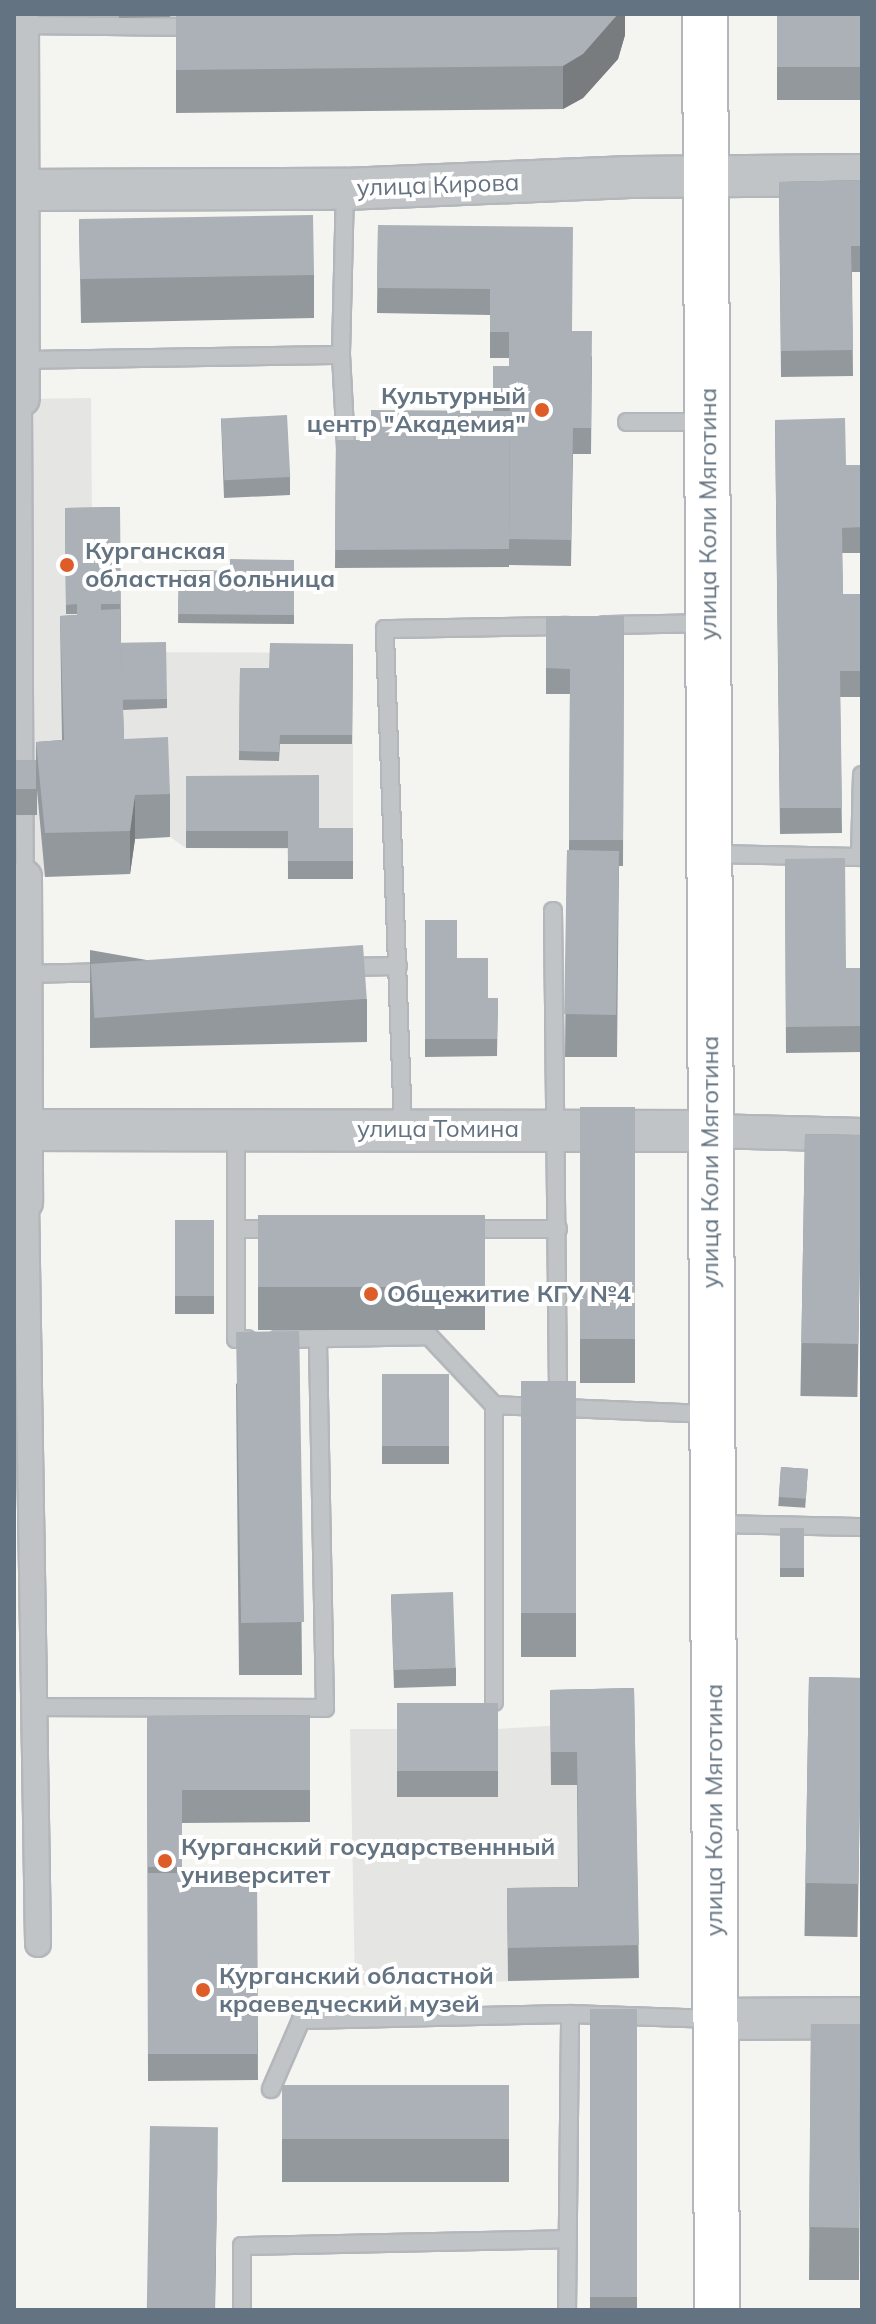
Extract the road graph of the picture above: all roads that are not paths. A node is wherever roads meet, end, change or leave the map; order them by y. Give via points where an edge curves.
1 (705, 14) edge
2 (22, 20) edge
3 (196, 23) edge
4 (862, 175) edge
5 (706, 176) junction
6 (345, 189) junction
7 (18, 190) edge
8 (341, 355) junction
9 (22, 360) junction
10 (20, 413) edge
11 (627, 422) dead end
12 (709, 422) junction
13 (346, 448) edge
14 (708, 623) junction
15 (862, 775) edge
16 (706, 853) junction
17 (25, 877) joint
18 (553, 911) dead end
19 (398, 966) junction
20 (321, 968) edge
21 (138, 972) edge
22 (25, 974) junction
23 (403, 1127) junction
24 (559, 1129) junction
25 (20, 1130) edge
26 (236, 1130) junction
27 (710, 1131) junction
28 (862, 1135) edge
29 (26, 1202) joint
30 (236, 1229) junction
31 (297, 1229) edge
32 (451, 1229) edge
33 (558, 1229) junction
34 (318, 1338) junction
35 (494, 1405) junction
36 (558, 1408) junction
37 (711, 1414) junction
38 (711, 1524) junction
39 (862, 1527) edge
40 (24, 1664) edge
41 (494, 1702) edge
42 (34, 1707) junction
43 (38, 1944) dead end
44 (570, 2014) junction
45 (862, 2018) edge
46 (713, 2019) junction
47 (271, 2089) dead end
48 (568, 2239) junction
49 (242, 2310) edge
50 (567, 2310) edge
51 (717, 2310) edge

1 - 5 main road, улица Коли Мяготина
2 - 3 lane
2 - 7 street
4 - 5 street, улица Кирова
5 - 6 street, улица Кирова
5 - 12 main road, улица Коли Мяготина
6 - 7 street, улица Кирова
6 - 8 lane
7 - 9 street
8 - 9 lane
8 - 13 lane
9 - 10 street
10 - 17 lane
11 - 12 lane
12 - 14 main road, улица Коли Мяготина
14 - 16 main road, улица Коли Мяготина
14 - 19 lane via 385,629
15 - 16 lane via 860,857
16 - 27 main road, улица Коли Мяготина
17 - 22 street
18 - 24 lane
19 - 20 lane
19 - 23 lane
21 - 22 lane
22 - 25 street
23 - 24 street, улица Томина
23 - 26 street, улица Томина
24 - 27 street, улица Томина
24 - 33 lane
25 - 26 street, улица Томина
25 - 29 street
26 - 30 lane
27 - 28 street, улица Томина
27 - 37 main road, улица Коли Мяготина
29 - 40 street
30 - 31 lane
30 - 34 lane via 236,1339
32 - 33 lane
33 - 36 lane
34 - 35 lane via 429,1336
34 - 42 lane via 325,1708
35 - 36 lane
35 - 41 lane
36 - 37 lane
37 - 38 main road, улица Коли Мяготина
38 - 39 lane
38 - 46 main road, улица Коли Мяготина
40 - 42 street
42 - 43 street
44 - 46 lane
44 - 47 lane via 301,2020
44 - 48 lane
45 - 46 street
46 - 51 main road, улица Коли Мяготина
48 - 49 lane via 242,2246
48 - 50 lane

